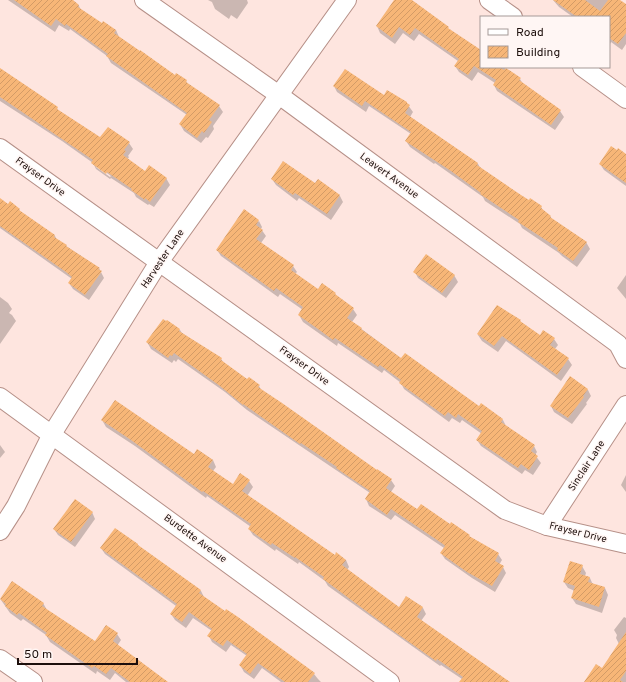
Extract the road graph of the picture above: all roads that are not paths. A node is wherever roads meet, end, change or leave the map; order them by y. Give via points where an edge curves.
1 (144, 0) edge
2 (347, 0) edge
3 (489, 0) edge
4 (512, 16) edge
5 (583, 68) edge
6 (279, 95) junction
7 (626, 99) edge
8 (0, 148) edge
9 (159, 262) junction
10 (626, 359) edge
11 (0, 397) edge
12 (626, 405) edge
13 (52, 434) junction
14 (547, 526) junction
15 (0, 531) edge
16 (626, 544) edge
17 (0, 659) edge
18 (33, 682) edge
19 (390, 682) edge

1 - 6 street, Leavert Avenue
2 - 6 street, Harvester Lane
3 - 4 street
5 - 7 street
6 - 9 street, Harvester Lane
6 - 10 street, Leavert Avenue via 618,344
8 - 9 street, Frayser Drive
9 - 13 street, Harvester Lane
9 - 14 street, Frayser Drive via 505,510
11 - 13 street, Burdette Avenue
12 - 14 street, Sinclair Lane
13 - 15 street, Harvester Lane via 16,506
13 - 19 street, Burdette Avenue
14 - 16 street, Frayser Drive
17 - 18 street

